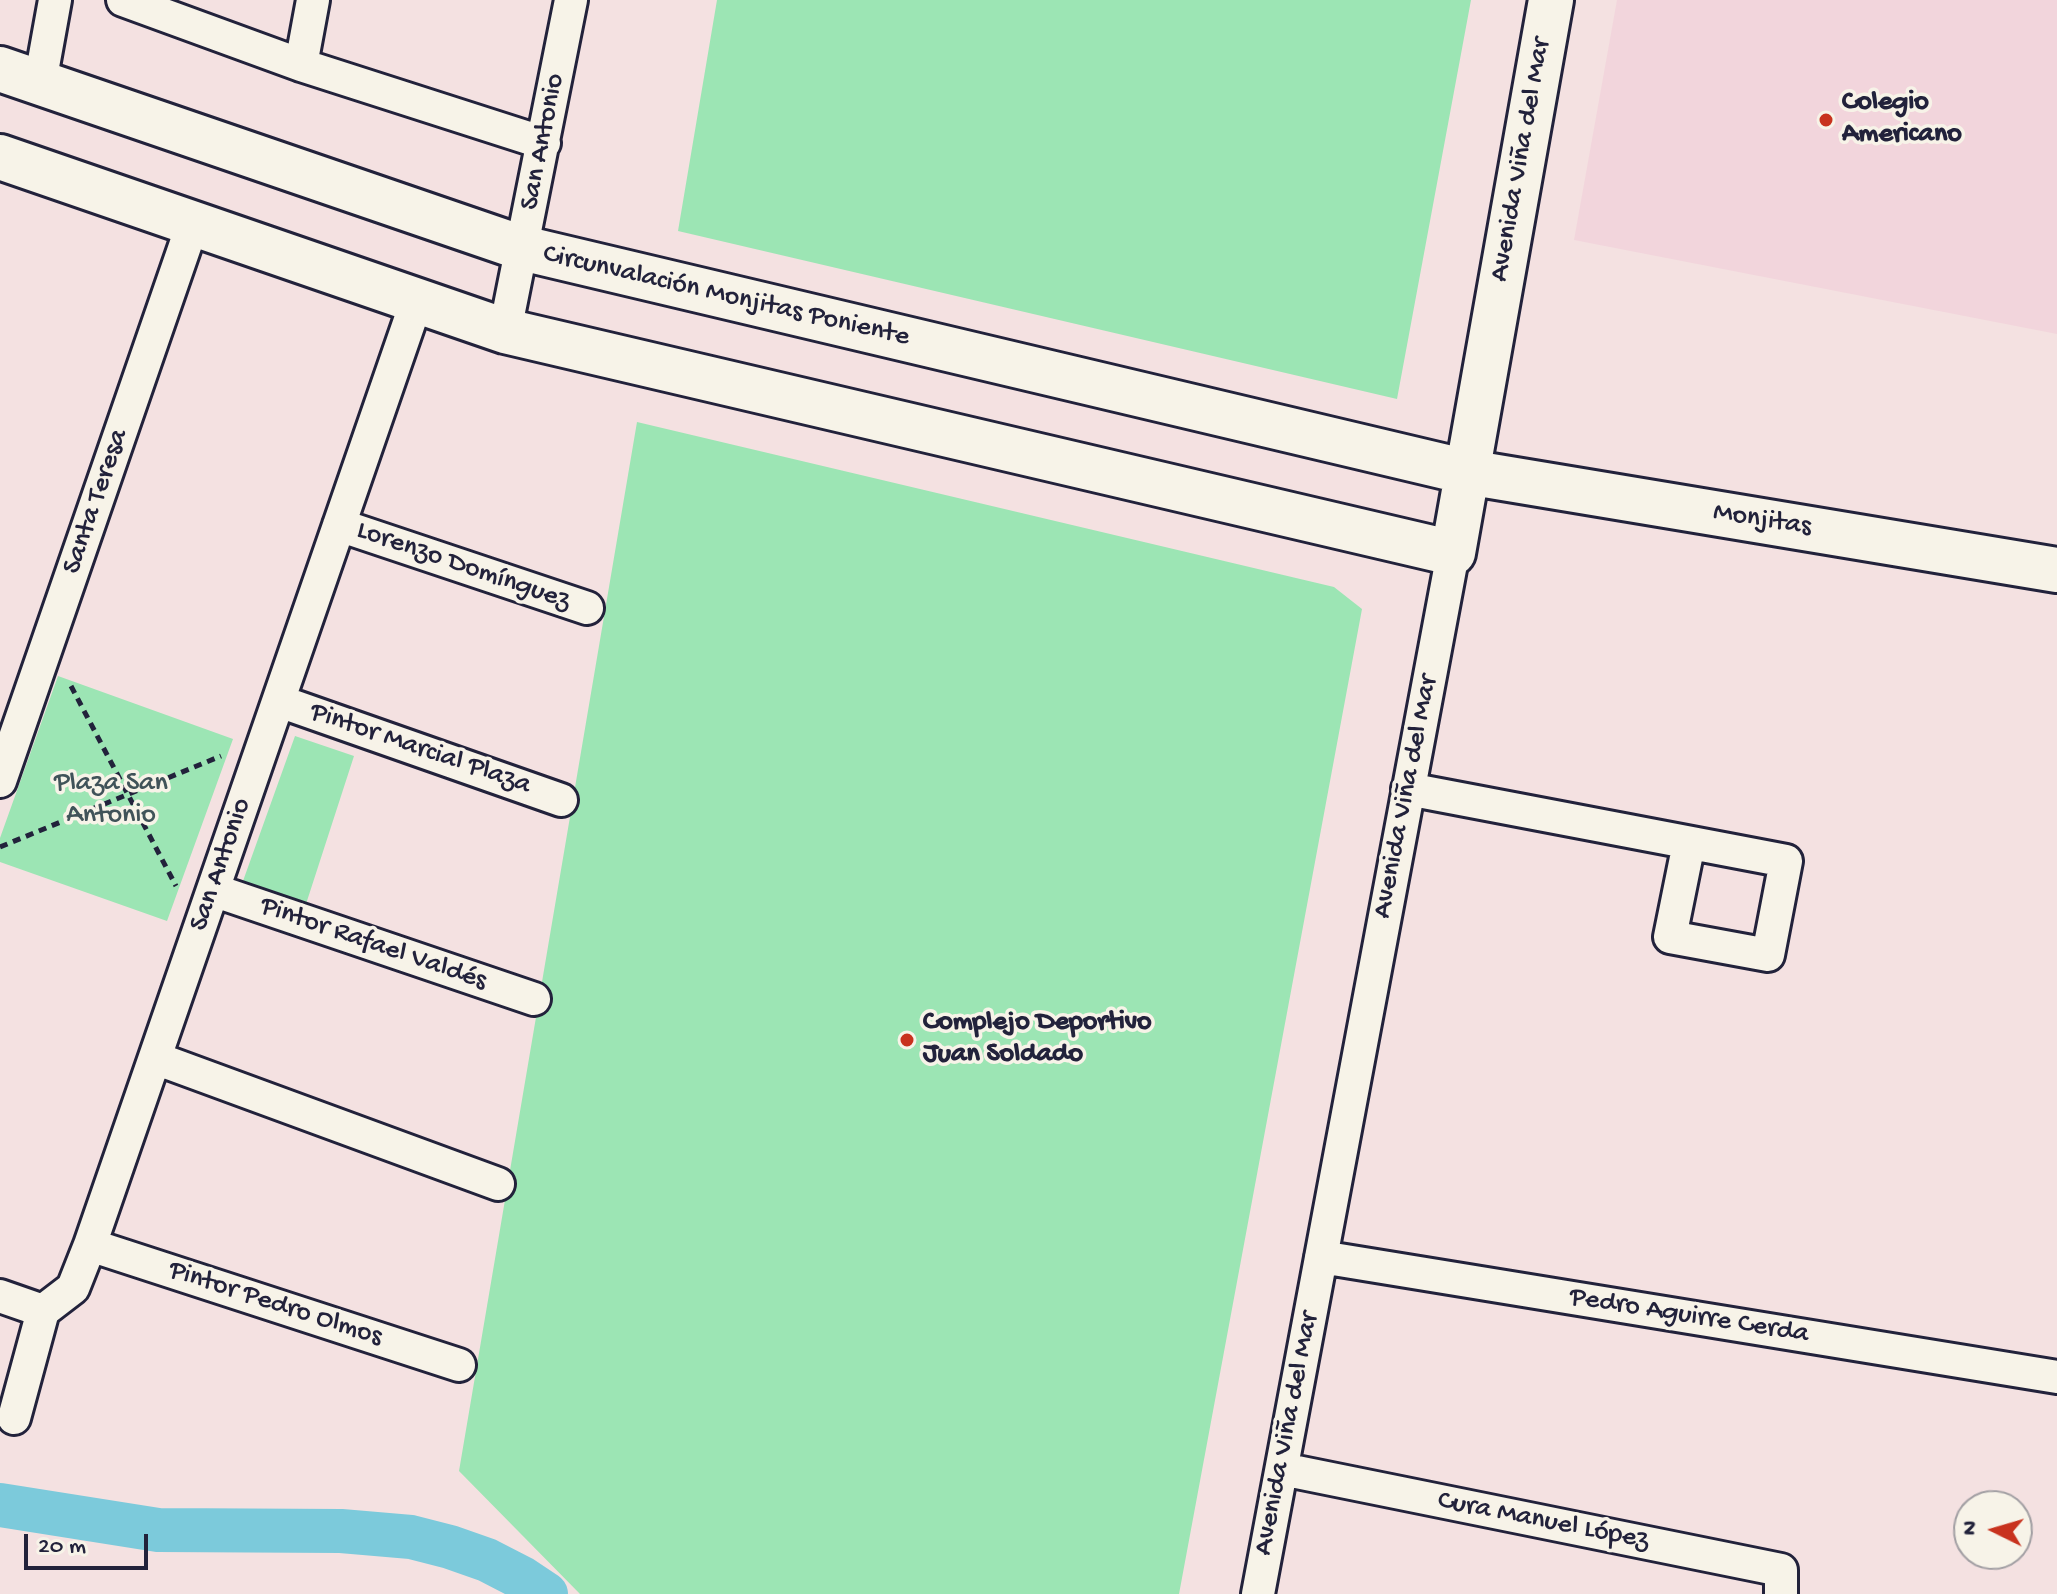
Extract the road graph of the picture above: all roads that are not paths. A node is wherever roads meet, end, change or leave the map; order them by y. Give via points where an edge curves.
1 (55, 0) edge
2 (123, 0) edge
3 (313, 0) edge
4 (571, 0) edge
5 (1551, 0) edge
6 (301, 65) junction
7 (20, 76) edge
8 (544, 143) junction
9 (0, 157) edge
10 (193, 223) junction
11 (522, 248) junction
12 (417, 300) junction
13 (505, 331) junction
14 (1467, 472) junction
15 (339, 525) junction
16 (1453, 553) junction
17 (2057, 570) edge
18 (587, 608) dead end
19 (279, 701) junction
20 (0, 781) edge
21 (1408, 789) junction
22 (561, 800) dead end
23 (1689, 843) dead end
24 (213, 890) junction
25 (534, 999) dead end
26 (155, 1058) junction
27 (498, 1184) dead end
28 (90, 1245) junction
29 (1321, 1257) junction
30 (0, 1296) edge
31 (43, 1311) junction
32 (459, 1365) dead end
33 (2057, 1377) edge
34 (14, 1418) dead end
35 (1282, 1469) junction
36 (1258, 1594) edge
37 (1781, 1594) edge

1 - 7 street
2 - 6 street
3 - 6 street
4 - 8 street, San Antonio
5 - 14 street, Avenida Viña del Mar
6 - 8 street
7 - 11 street, Circunvalación Monjitas Poniente
8 - 11 street, San Antonio
9 - 10 street
10 - 12 street
10 - 20 street, Santa Teresa
11 - 13 street, San Antonio
11 - 14 street, Circunvalación Monjitas Poniente
12 - 13 street
12 - 15 street, San Antonio
13 - 16 street
14 - 16 street, Avenida Viña del Mar
14 - 17 street, Monjitas
15 - 18 street, Lorenzo Domínguez
15 - 19 street, San Antonio
16 - 21 street, Avenida Viña del Mar
19 - 22 street, Pintor Marcial Plaza
19 - 24 street, San Antonio
21 - 23 street
21 - 29 street, Avenida Viña del Mar
24 - 25 street, Pintor Rafael Valdés
24 - 26 street, San Antonio
26 - 27 street
26 - 28 street, San Antonio
28 - 31 street, San Antonio via 73,1288
28 - 32 street, Pintor Pedro Olmos
29 - 33 street, Pedro Aguirre Cerda
29 - 35 street, Avenida Viña del Mar
30 - 31 street
31 - 34 street
35 - 36 street, Avenida Viña del Mar
35 - 37 street, Cura Manuel López via 1781,1570

